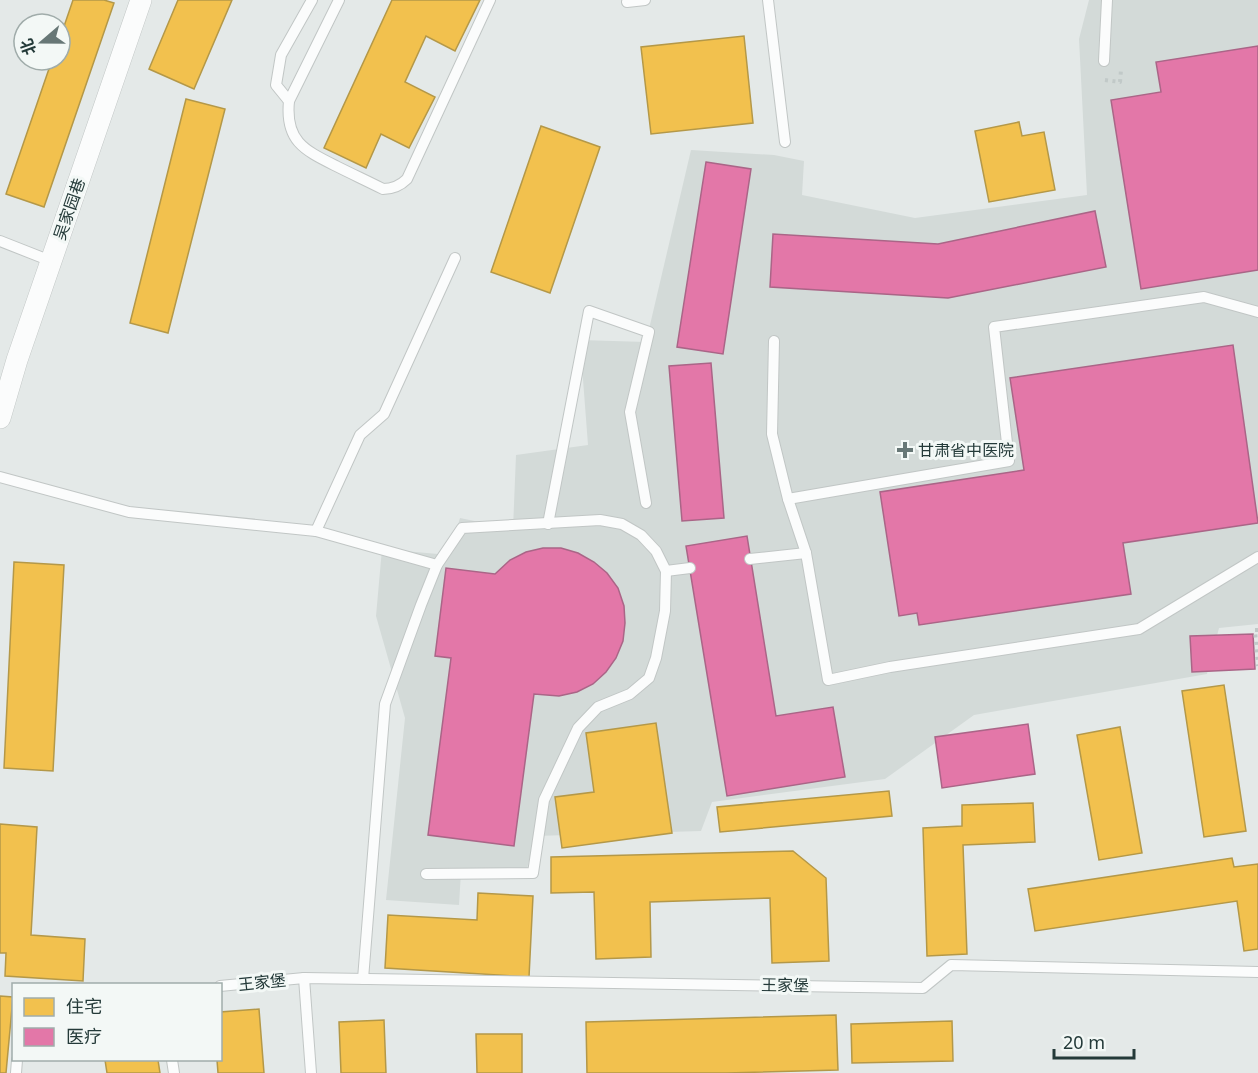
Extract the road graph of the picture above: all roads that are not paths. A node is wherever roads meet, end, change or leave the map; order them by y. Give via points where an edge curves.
1 (312, 0) edge
2 (339, 0) edge
3 (490, 0) edge
4 (645, 0) edge
5 (768, 0) edge
6 (1107, 0) edge
7 (138, 1) edge
8 (627, 2) dead end
9 (1104, 61) dead end
10 (289, 100) junction
11 (785, 142) dead end
12 (0, 241) edge
13 (455, 258) dead end
14 (51, 261) junction
15 (1258, 312) edge
16 (774, 341) dead end
17 (0, 418) edge
18 (0, 477) edge
19 (788, 499) junction
20 (646, 503) dead end
21 (548, 524) junction
22 (316, 531) junction
23 (806, 553) junction
24 (1258, 557) edge
25 (750, 560) dead end
26 (438, 565) junction
27 (690, 568) dead end
28 (666, 571) junction
29 (426, 874) dead end
30 (1258, 972) edge
31 (304, 978) junction
32 (363, 979) junction
33 (222, 986) edge
34 (311, 1073) edge

1 - 10 lane via 281,55 276,85
2 - 10 lane
3 - 10 lane via 408,179 397,187 383,189 308,152 291,129
4 - 8 lane
5 - 11 lane
6 - 9 lane
7 - 14 street, 吴家园巷
12 - 14 lane
13 - 22 lane via 384,414 360,435
14 - 17 street, 吴家园巷
15 - 19 lane via 1204,297 994,327 1009,461
16 - 19 lane via 772,434
18 - 22 lane via 129,512
19 - 23 lane
20 - 21 lane via 630,412 649,332 589,311
21 - 26 lane via 462,528
21 - 28 lane via 600,520 622,524 641,535 656,551
22 - 26 lane
23 - 24 lane via 828,680 1139,629
23 - 25 lane
26 - 32 lane via 386,705
27 - 28 lane
28 - 29 lane via 665,611 649,678 630,694 598,707 578,728 544,800 533,873
30 - 32 lane, 王家堡 via 951,965 923,988
31 - 32 lane, 王家堡
31 - 33 lane, 王家堡
31 - 34 lane, 王家堡

